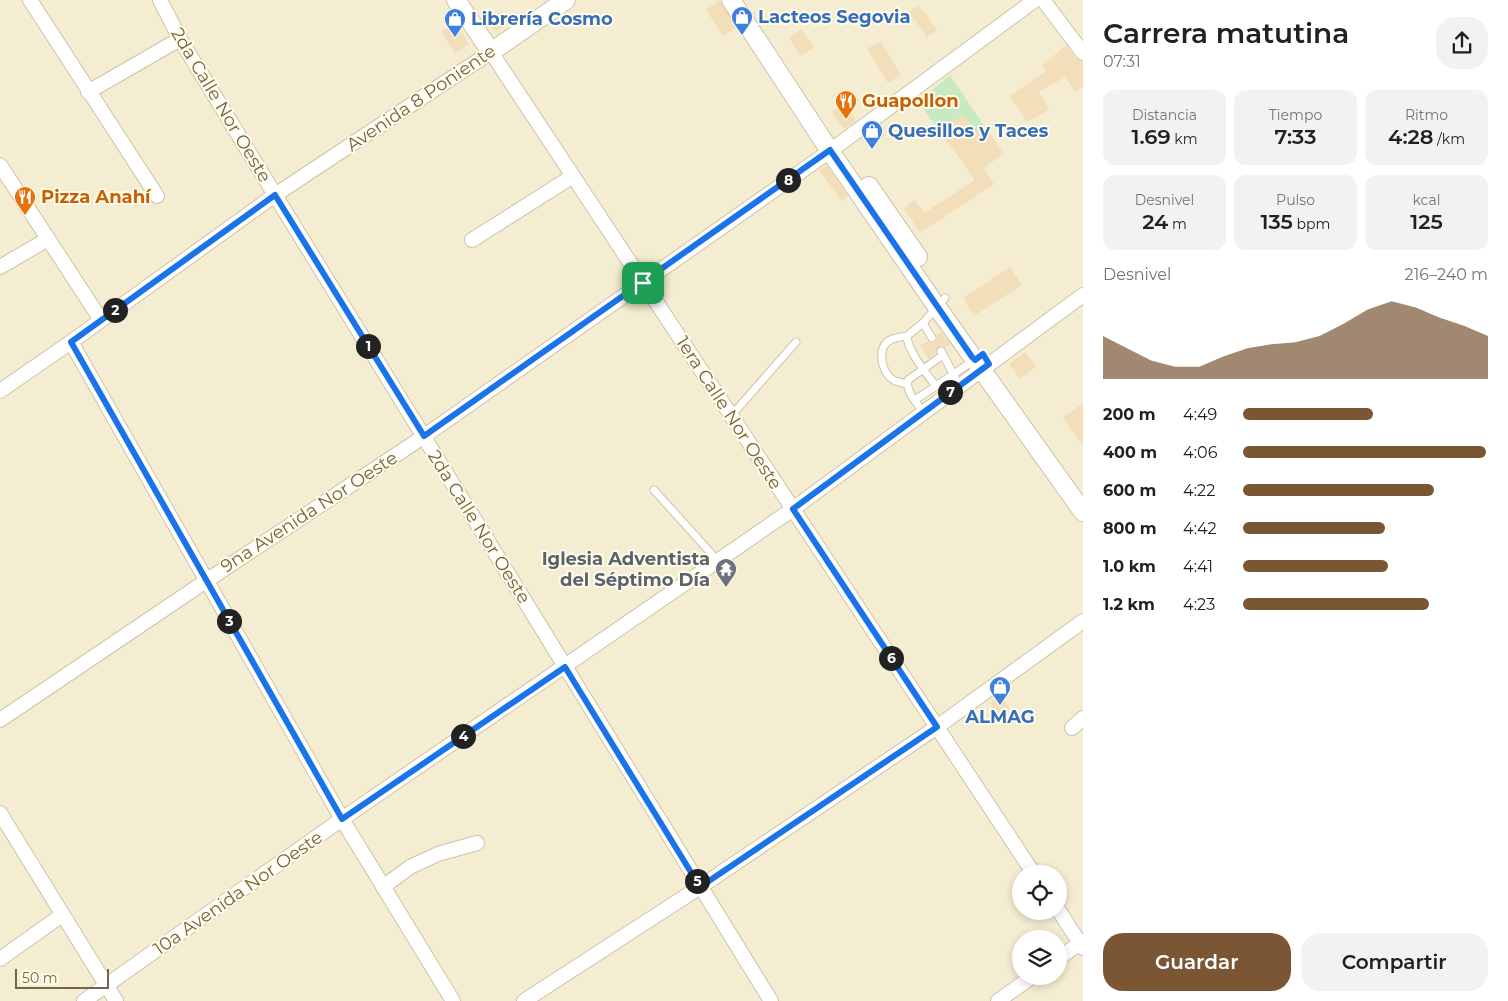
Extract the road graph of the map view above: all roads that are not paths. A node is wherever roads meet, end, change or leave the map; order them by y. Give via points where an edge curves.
1 (30, 0) edge
2 (160, 0) edge
3 (456, 0) edge
4 (566, 0) edge
5 (735, 0) edge
6 (1035, 0) edge
7 (1043, 0) edge
8 (180, 39) junction
9 (490, 52) junction
10 (1083, 53) edge
11 (88, 92) junction
12 (834, 147) junction
13 (0, 164) edge
14 (573, 176) junction
15 (275, 195) junction
16 (156, 196) dead end
17 (48, 239) junction
18 (472, 240) dead end
19 (0, 267) edge
20 (643, 283) junction
21 (1083, 295) edge
22 (941, 302) junction
23 (101, 320) junction
24 (923, 323) junction
25 (907, 336) junction
26 (932, 338) dead end
27 (71, 342) junction
28 (796, 342) dead end
29 (982, 362) junction
30 (923, 368) junction
31 (957, 379) junction
32 (906, 384) junction
33 (936, 386) junction
34 (0, 391) edge
35 (915, 400) junction
36 (923, 412) junction
37 (732, 416) junction
38 (424, 436) junction
39 (1044, 449) junction
40 (654, 490) dead end
41 (1083, 493) edge
42 (793, 509) junction
43 (1083, 512) edge
44 (718, 561) junction
45 (206, 581) junction
46 (1083, 621) edge
47 (565, 667) junction
48 (0, 720) edge
49 (937, 727) junction
50 (0, 813) edge
51 (342, 819) junction
52 (477, 843) dead end
53 (1028, 865) edge
54 (384, 887) junction
55 (700, 887) junction
56 (62, 915) junction
57 (1065, 920) edge
58 (1082, 944) edge
59 (1067, 953) edge
60 (0, 959) edge
61 (1020, 985) edge
62 (107, 986) junction
63 (84, 1001) edge
64 (116, 1001) edge
65 (452, 1001) edge
66 (524, 1001) edge
67 (771, 1001) edge
68 (998, 1001) edge

1 - 11 street
2 - 8 street, 2da Calle Nor Oeste
3 - 9 street
4 - 9 street, Avenida 8 Poniente
5 - 12 street
6 - 12 street, 9na Avenida Nor Oeste
7 - 10 street
8 - 11 street
8 - 15 street, 2da Calle Nor Oeste
9 - 14 street, 1era Calle Nor Oeste
9 - 15 street, Avenida 8 Poniente
11 - 16 street
12 - 20 street, 9na Avenida Nor Oeste
12 - 22 street
13 - 17 street
14 - 18 street
14 - 20 street, 1era Calle Nor Oeste
15 - 23 street, Avenida 8 Poniente
15 - 38 street, 2da Calle Nor Oeste
17 - 19 street
17 - 23 street
20 - 37 street, 1era Calle Nor Oeste
20 - 38 street, 9na Avenida Nor Oeste
21 - 29 street, 10a Avenida Nor Oeste
22 - 24 lane
22 - 29 street
23 - 27 street, Avenida 8 Poniente
24 - 25 lane
24 - 26 lane
25 - 30 lane via 907,343
25 - 32 lane via 888,342 882,350 882,365 888,374 893,380
27 - 34 street, Avenida 8 Poniente
27 - 45 street
28 - 37 lane
29 - 31 street, 10a Avenida Nor Oeste
29 - 39 street
30 - 31 lane via 942,353
30 - 32 lane
30 - 33 lane
31 - 33 lane
31 - 36 street, 10a Avenida Nor Oeste
32 - 35 lane
33 - 35 lane
35 - 36 lane
36 - 42 street, 10a Avenida Nor Oeste
37 - 42 street, 1era Calle Nor Oeste
38 - 45 street, 9na Avenida Nor Oeste
38 - 47 street, 2da Calle Nor Oeste
39 - 41 street
39 - 43 street
40 - 44 lane
42 - 44 street, 10a Avenida Nor Oeste
42 - 49 street, 1era Calle Nor Oeste
44 - 47 street, 10a Avenida Nor Oeste
45 - 48 street, 9na Avenida Nor Oeste
45 - 51 street
46 - 49 street
47 - 51 street, 10a Avenida Nor Oeste
47 - 55 street, 2da Calle Nor Oeste
49 - 53 street, 1era Calle Nor Oeste
49 - 55 street
50 - 56 street
51 - 54 street
51 - 62 street, 10a Avenida Nor Oeste
52 - 54 street via 438,854 410,867
54 - 65 street
55 - 66 street
55 - 67 street, 2da Calle Nor Oeste
56 - 60 street
56 - 62 street
57 - 58 street
58 - 59 street
61 - 68 street
62 - 63 street, 10a Avenida Nor Oeste
62 - 64 street

